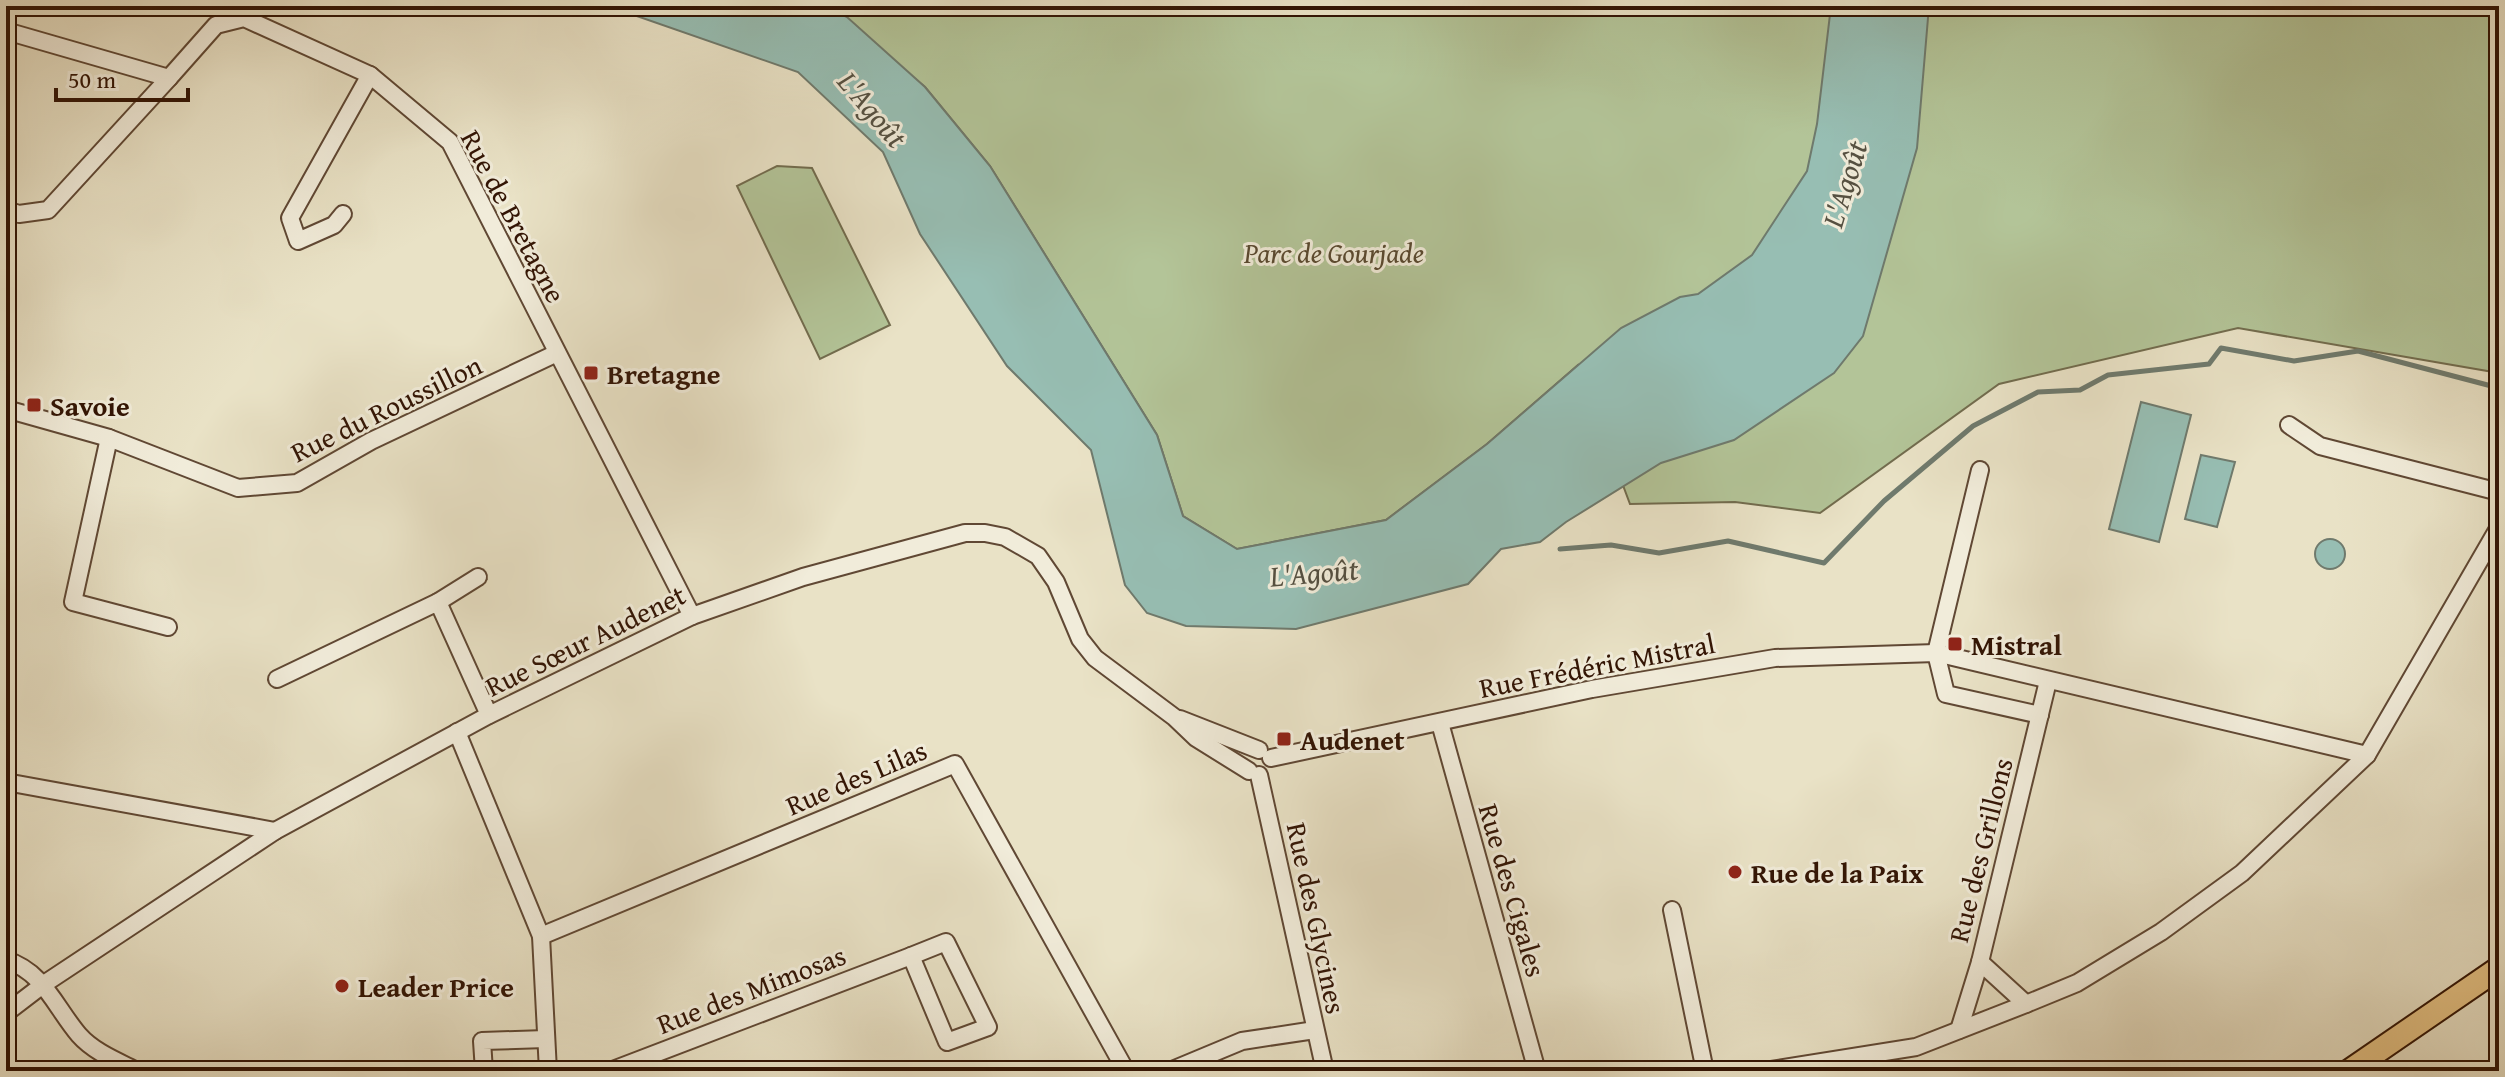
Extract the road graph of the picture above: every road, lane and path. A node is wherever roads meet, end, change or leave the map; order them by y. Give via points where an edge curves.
1 (6, 31) edge
2 (370, 75) junction
3 (169, 78) junction
4 (6, 210) edge
5 (343, 214) dead end
6 (557, 353) junction
7 (6, 409) edge
8 (2289, 425) dead end
9 (109, 438) junction
10 (1980, 470) dead end
11 (2499, 492) edge
12 (2499, 527) edge
13 (478, 577) dead end
14 (438, 602) junction
15 (692, 616) junction
16 (168, 627) dead end
17 (1936, 653) junction
18 (277, 679) dead end
19 (2048, 681) junction
20 (489, 715) junction
21 (2040, 715) junction
22 (1174, 717) junction
23 (1440, 723) junction
24 (457, 732) junction
25 (1265, 754) junction
26 (2367, 755) junction
27 (1254, 773) junction
28 (6, 782) edge
29 (275, 831) junction
30 (1672, 910) dead end
31 (541, 936) junction
32 (911, 956) junction
33 (6, 960) edge
34 (1980, 962) junction
35 (2499, 968) edge
36 (44, 984) junction
37 (2026, 1004) junction
38 (6, 1013) edge
39 (1315, 1030) junction
40 (1959, 1030) junction
41 (546, 1039) junction
42 (137, 1071) edge
43 (484, 1071) edge
44 (548, 1071) edge
45 (610, 1071) edge
46 (1126, 1071) edge
47 (1170, 1071) edge
48 (1325, 1071) edge
49 (1537, 1071) edge
50 (1705, 1071) edge
51 (1765, 1071) edge
52 (2349, 1071) edge

1 - 3 street
2 - 3 street, Rue de Bretagne via 244,18 216,25
2 - 5 street via 290,218 298,241 334,225
2 - 6 street, Rue de Bretagne via 450,142
3 - 4 street, Rue de Bretagne via 48,210
6 - 9 street, Rue du Roussillon via 371,441 297,483 238,488
6 - 15 street, Rue de Bretagne
7 - 9 street, Rue du Roussillon
8 - 11 street via 2320,446
9 - 16 street via 73,602
10 - 17 street
12 - 26 street
13 - 14 street
14 - 18 street
14 - 20 street
15 - 20 street, Rue Sœur Audenet
15 - 22 street, Rue Sœur Audenet via 803,577 965,533 1005,537 1048,568 1080,639 1095,658
17 - 19 street, Rue Frédéric Mistral
17 - 21 street via 1946,694
17 - 23 street, Rue Frédéric Mistral via 1775,658 1592,689
19 - 21 street, Rue des Grillons
19 - 26 street, Rue Frédéric Mistral
20 - 24 street, Rue Sœur Audenet
21 - 34 street, Rue des Grillons
22 - 25 street, Rue Sœur Audenet
22 - 27 street, Rue Sœur Audenet via 1196,738
23 - 25 street, Rue Frédéric Mistral
23 - 49 street, Rue des Cigales
24 - 29 street, Rue Sœur Audenet
24 - 31 street
25 - 27 street via 1269,770
26 - 37 street via 2242,873 2196,907 2077,983
27 - 39 street, Rue des Glycines
28 - 29 street
29 - 36 street, Rue Sœur Audenet
30 - 50 street
31 - 41 street
31 - 46 street, Rue des Lilas via 955,764
32 - 32 street, Rue des Mimosas via 946,942 988,1027 947,1042
32 - 45 street, Rue des Mimosas
33 - 36 street
34 - 37 street
34 - 40 street, Rue des Grillons
35 - 52 main road
36 - 38 street, Rue Sœur Audenet
36 - 42 street via 81,1037
37 - 40 street
39 - 47 street via 1242,1041
39 - 48 street, Rue des Glycines
40 - 51 street via 1916,1047
41 - 43 street via 482,1041
41 - 44 street

